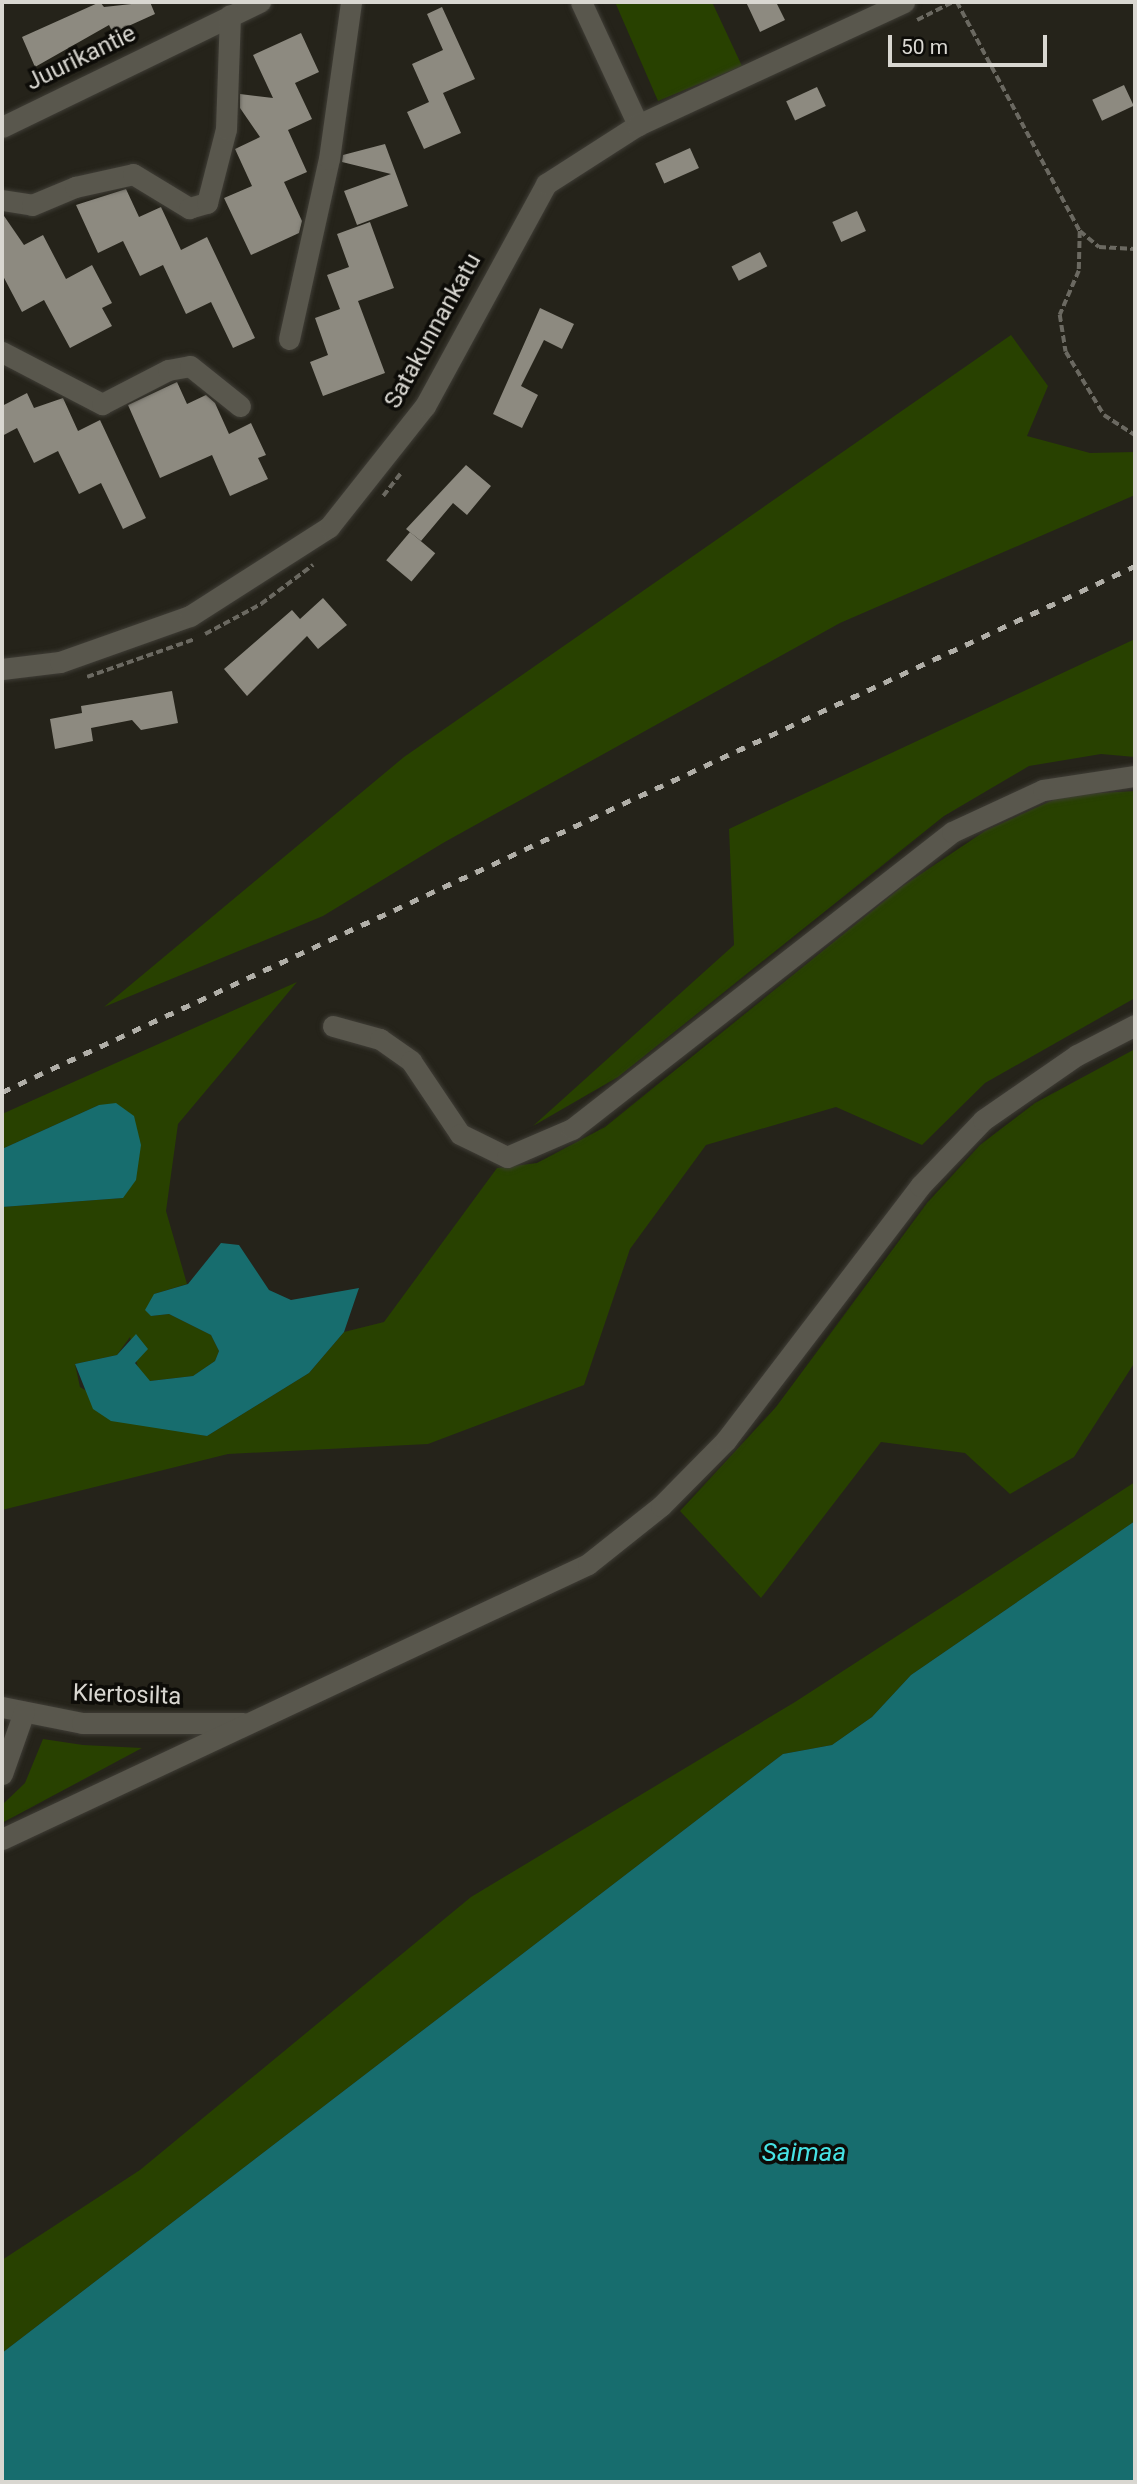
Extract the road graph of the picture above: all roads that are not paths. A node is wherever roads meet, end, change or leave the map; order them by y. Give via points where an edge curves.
1 (260, 2) edge
2 (351, 2) edge
3 (581, 2) edge
4 (904, 2) edge
5 (230, 15) junction
6 (638, 125) junction
7 (2, 127) edge
8 (2, 200) edge
9 (289, 338) dead end
10 (2, 352) edge
11 (240, 406) dead end
12 (2, 669) edge
13 (1135, 776) edge
14 (1135, 1025) edge
15 (333, 1026) dead end
16 (2, 1707) edge
17 (24, 1712) junction
18 (252, 1723) junction
19 (2, 1774) edge
20 (2, 1839) edge

1 - 5 street, Juurikantie
2 - 9 street via 328,159
3 - 6 street
4 - 6 street, Satakunnankatu
5 - 7 street, Juurikantie
5 - 8 street via 226,129 207,203 189,208 133,174 75,187 32,205
6 - 12 street, Satakunnankatu via 546,184 425,406 329,527 190,616 60,662
10 - 11 street via 102,404 168,370 190,366
13 - 15 street via 1042,790 952,832 572,1129 508,1157 460,1134 411,1061 380,1039
14 - 18 street via 1077,1055 983,1120 920,1186 726,1440 599,1555
16 - 17 street, Kiertosilta
17 - 18 street, Kiertosilta via 82,1723
17 - 19 street
18 - 20 street

